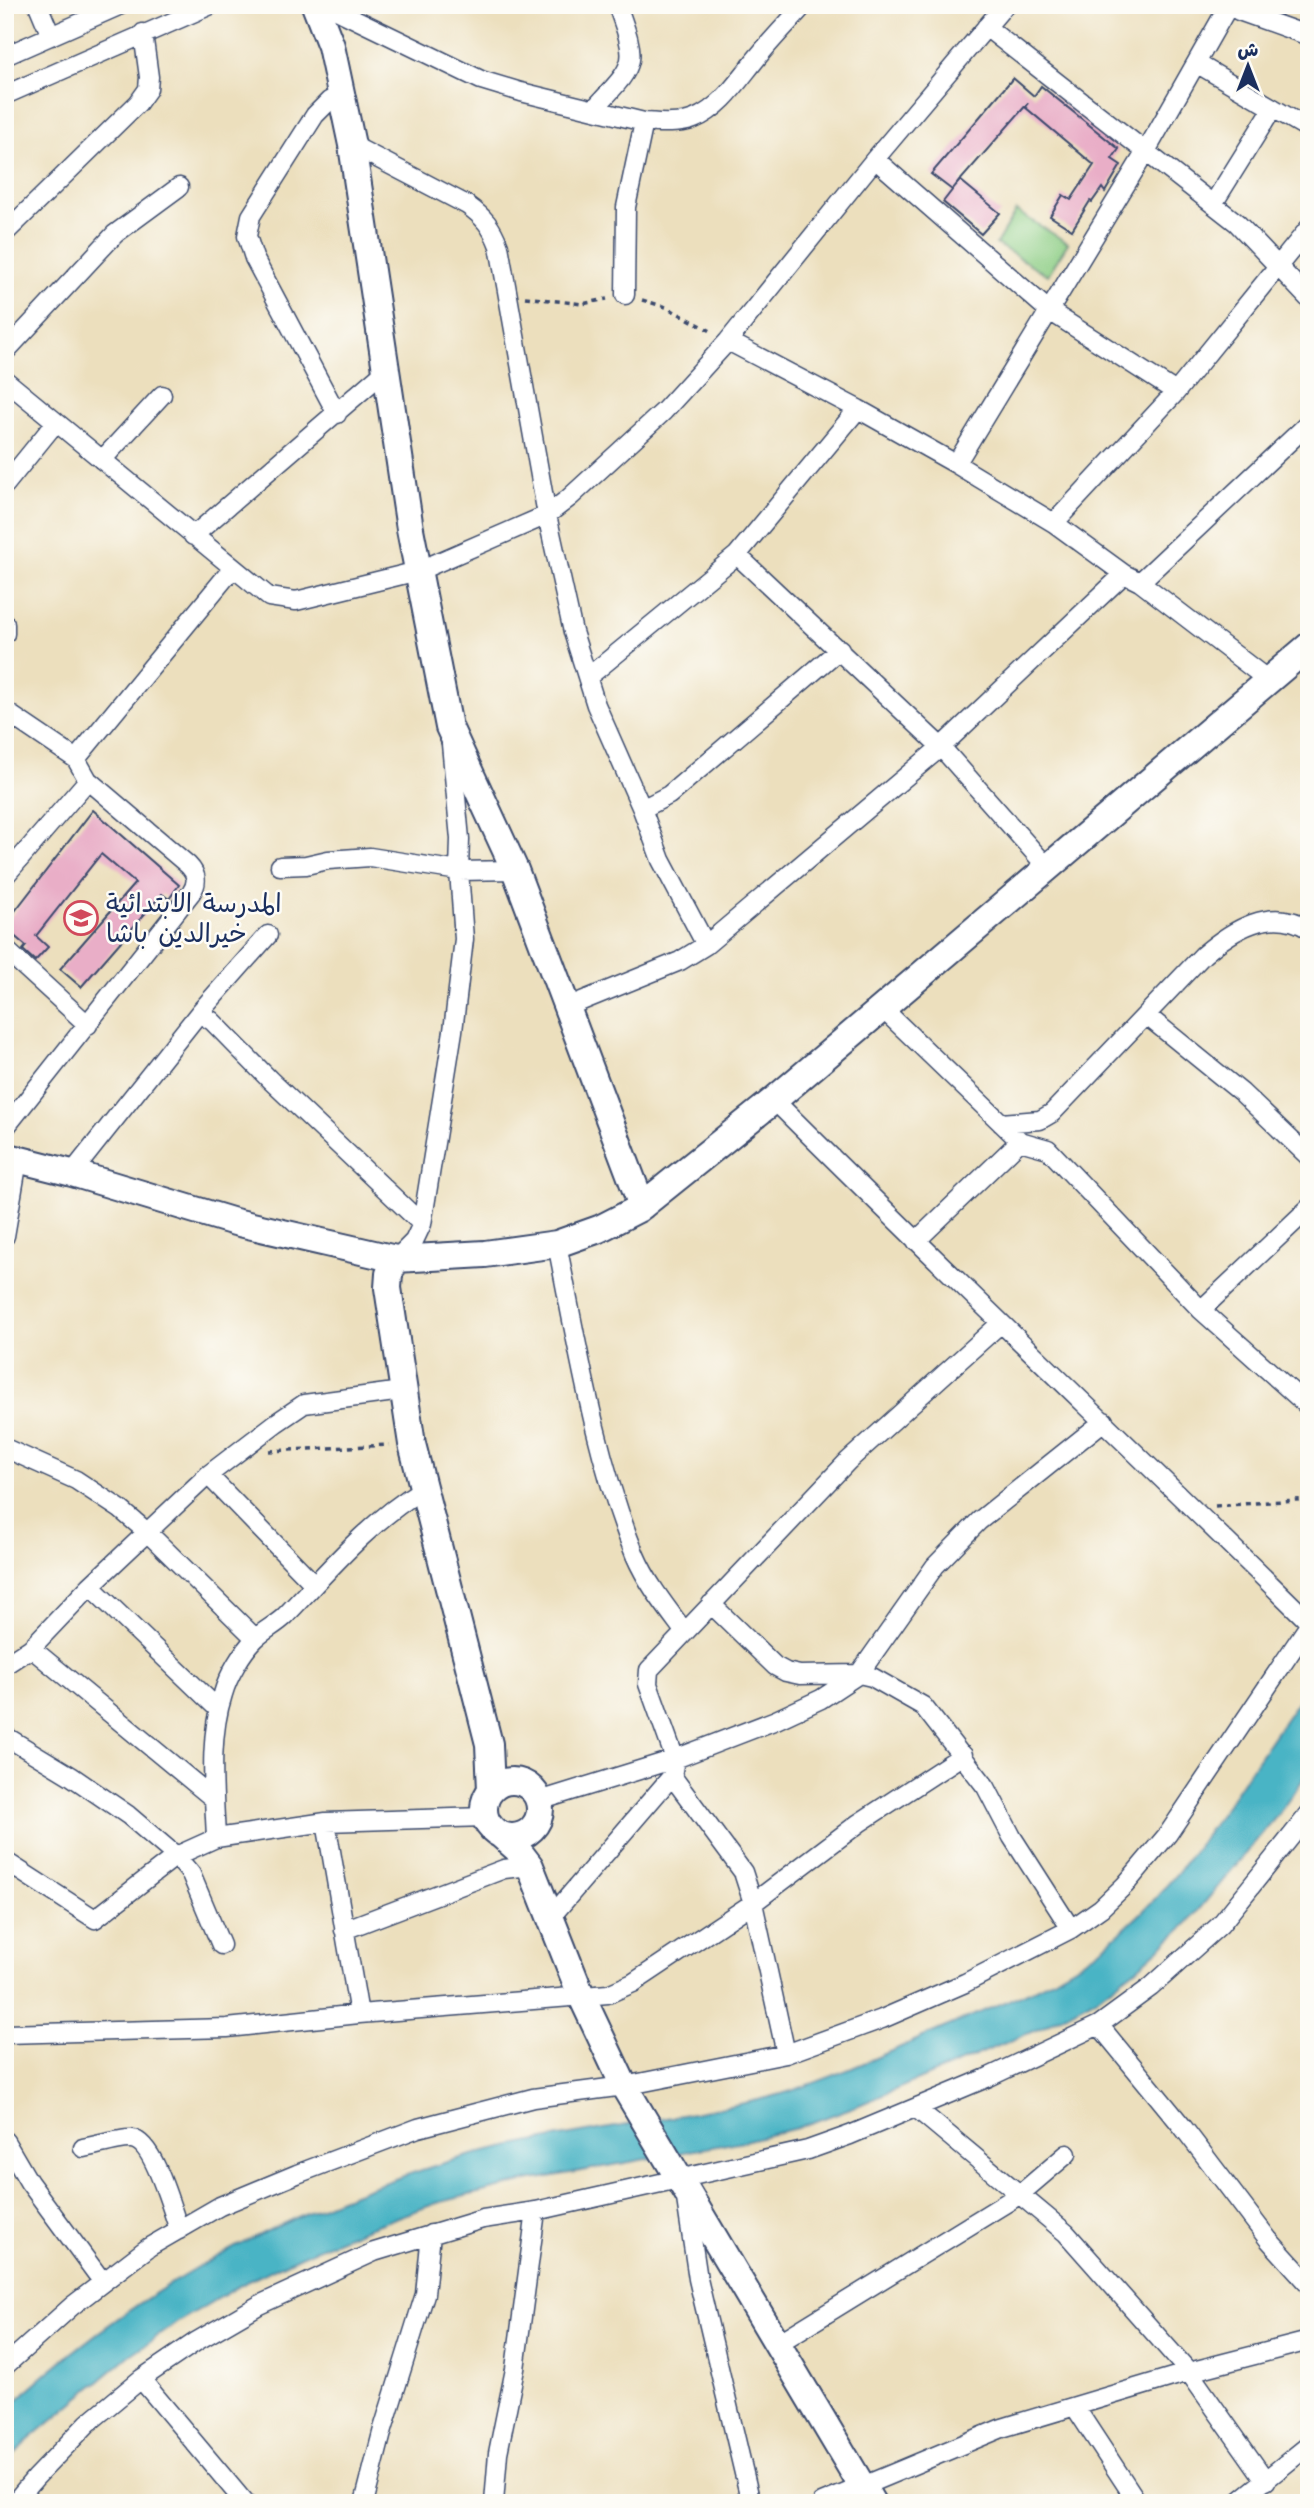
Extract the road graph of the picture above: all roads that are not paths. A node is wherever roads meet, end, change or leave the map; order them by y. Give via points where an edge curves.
1 (38, 5) edge
2 (121, 5) edge
3 (211, 5) edge
4 (315, 5) edge
5 (326, 5) edge
6 (617, 5) edge
7 (804, 5) edge
8 (1005, 5) edge
9 (1229, 5) edge
10 (986, 27) junction
11 (143, 33) junction
12 (51, 36) junction
13 (1309, 36) edge
14 (5, 56) edge
15 (1196, 63) junction
16 (342, 94) junction
17 (5, 95) edge
18 (1273, 108) junction
19 (594, 109) junction
20 (644, 122) junction
21 (1309, 129) edge
22 (352, 145) junction
23 (1145, 153) junction
24 (874, 159) junction
25 (178, 187) dead end
26 (1213, 204) junction
27 (1309, 228) edge
28 (5, 233) edge
29 (1277, 267) junction
30 (625, 295) dead end
31 (1309, 299) edge
32 (1048, 310) junction
33 (728, 341) junction
34 (5, 352) edge
35 (387, 369) junction
36 (5, 380) edge
37 (1176, 392) junction
38 (162, 395) dead end
39 (858, 409) junction
40 (337, 414) junction
41 (56, 422) junction
42 (1309, 423) edge
43 (102, 460) junction
44 (956, 464) junction
45 (5, 485) edge
46 (547, 515) junction
47 (1054, 523) junction
48 (193, 536) junction
49 (737, 555) junction
50 (233, 568) junction
51 (418, 571) junction
52 (1132, 578) junction
53 (5, 624) edge
54 (5, 634) edge
55 (1309, 646) edge
56 (840, 649) junction
57 (588, 677) junction
58 (1268, 680) junction
59 (5, 710) edge
60 (449, 727) junction
61 (941, 747) junction
62 (76, 759) junction
63 (88, 780) junction
64 (642, 809) junction
65 (280, 866) dead end
66 (1048, 868) junction
67 (514, 870) junction
68 (459, 871) junction
69 (5, 876) edge
70 (1309, 929) edge
71 (268, 935) dead end
72 (706, 946) junction
73 (5, 949) edge
74 (567, 1007) junction
75 (883, 1009) junction
76 (198, 1013) junction
77 (1146, 1015) junction
78 (88, 1025) junction
79 (774, 1100) junction
80 (1001, 1123) junction
81 (5, 1128) edge
82 (1020, 1141) junction
83 (1309, 1157) edge
84 (12, 1158) edge
85 (72, 1173) junction
86 (642, 1206) junction
87 (1309, 1208) edge
88 (422, 1224) junction
89 (5, 1236) edge
90 (915, 1241) junction
91 (557, 1244) junction
92 (396, 1259) junction
93 (1201, 1310) junction
94 (1001, 1323) junction
95 (402, 1391) junction
96 (1309, 1407) edge
97 (1104, 1421) junction
98 (5, 1448) edge
99 (208, 1475) junction
100 (423, 1489) junction
101 (146, 1531) junction
102 (314, 1584) junction
103 (90, 1586) junction
104 (711, 1604) junction
105 (1309, 1623) edge
106 (684, 1631) junction
107 (255, 1638) junction
108 (31, 1648) junction
109 (5, 1665) edge
110 (859, 1674) junction
111 (219, 1709) junction
112 (5, 1737) edge
113 (489, 1744) junction
114 (962, 1755) junction
115 (673, 1768) junction
116 (517, 1781) junction
117 (491, 1790) junction
118 (214, 1799) junction
119 (538, 1812) junction
120 (1309, 1814) edge
121 (326, 1822) junction
122 (493, 1826) junction
123 (216, 1838) junction
124 (176, 1856) junction
125 (5, 1861) edge
126 (530, 1866) junction
127 (753, 1903) junction
128 (550, 1917) junction
129 (1071, 1929) junction
130 (345, 1930) junction
131 (221, 1945) dead end
132 (581, 1995) junction
133 (359, 2014) junction
134 (1099, 2025) junction
135 (5, 2034) edge
136 (786, 2054) junction
137 (624, 2086) junction
138 (916, 2108) junction
139 (5, 2141) edge
140 (83, 2148) dead end
141 (1067, 2154) dead end
142 (677, 2176) junction
143 (1019, 2195) junction
144 (536, 2211) junction
145 (179, 2230) junction
146 (431, 2234) junction
147 (102, 2281) junction
148 (1309, 2284) edge
149 (1309, 2341) edge
150 (778, 2344) junction
151 (5, 2367) edge
152 (1189, 2372) junction
153 (141, 2379) junction
154 (1074, 2407) junction
155 (1309, 2445) edge
156 (1266, 2481) junction
157 (867, 2494) edge
158 (14, 2503) edge
159 (245, 2503) edge
160 (364, 2503) edge
161 (494, 2503) edge
162 (751, 2503) edge
163 (822, 2503) edge
164 (1138, 2503) edge
165 (1237, 2503) edge

1 - 12 street
2 - 12 street
3 - 11 street
4 - 16 street
5 - 19 street via 481,80
6 - 19 street via 631,43 630,64
7 - 20 street via 708,112 691,121
8 - 10 street
9 - 13 street
9 - 15 street
10 - 23 street
10 - 24 street
11 - 17 street
11 - 28 street via 148,89
12 - 14 street
15 - 18 street
15 - 23 street
16 - 22 street
16 - 40 street via 315,115 251,216 247,236 259,268
18 - 21 street
18 - 26 street
19 - 20 street
20 - 30 street via 626,207
22 - 35 street
22 - 46 street via 467,205 492,227
23 - 26 street
23 - 32 street
24 - 32 street
24 - 33 street
25 - 34 street via 115,234
26 - 29 street
27 - 29 street
29 - 31 street
29 - 37 street
32 - 37 street
32 - 44 street
33 - 39 street
33 - 46 street via 607,466
35 - 40 street
35 - 51 street
36 - 41 street
37 - 47 street
38 - 43 street
39 - 44 street
39 - 49 street
40 - 48 street
41 - 43 street
41 - 45 street
42 - 52 street
43 - 48 street
44 - 47 street
46 - 51 street
46 - 57 street via 573,632
47 - 52 street
48 - 50 street
49 - 56 street
49 - 57 street
50 - 51 street via 269,597 296,601
50 - 62 street
51 - 60 street
52 - 58 street
52 - 61 street
53 - 54 street
55 - 58 street
56 - 61 street
56 - 64 street via 669,795
57 - 64 street
58 - 66 street
59 - 62 street
60 - 67 street
60 - 68 street
61 - 66 street
61 - 72 street
62 - 63 street
63 - 69 street
63 - 78 street via 188,865 196,882
64 - 72 street via 661,860
65 - 68 street via 370,857
66 - 75 street
67 - 68 street
67 - 74 street
68 - 88 street via 464,939
70 - 77 street via 1270,918 1246,925 1202,955
71 - 76 street
72 - 74 street
73 - 78 street
74 - 86 street
75 - 79 street
75 - 80 street
76 - 85 street
76 - 88 street via 212,1021
77 - 80 street via 1052,1113 1040,1120
77 - 83 street via 1242,1093
78 - 81 street
79 - 86 street
79 - 90 street
80 - 82 street
82 - 90 street
82 - 93 street via 1048,1149
84 - 85 street
84 - 89 street
85 - 92 street via 235,1222
86 - 91 street
87 - 93 street
88 - 92 street via 414,1241
90 - 94 street
91 - 92 street
91 - 106 street via 610,1481 636,1556
92 - 95 street via 388,1288
93 - 96 street
94 - 97 street
94 - 104 street via 848,1461
95 - 99 street via 304,1405
95 - 100 street
97 - 105 street
97 - 110 street via 956,1544 935,1566
98 - 101 street via 76,1480
99 - 101 street
99 - 102 street
100 - 102 street via 391,1511
100 - 113 street
101 - 103 street
101 - 107 street
102 - 107 street via 283,1618
103 - 108 street
103 - 111 street
104 - 106 street
104 - 110 street via 786,1672
105 - 129 street via 1168,1834 1125,1885
106 - 115 street via 649,1670 648,1684
107 - 111 street via 233,1670
108 - 109 street
108 - 118 street
110 - 114 street via 923,1706
110 - 115 street via 821,1699
111 - 118 street via 213,1743
112 - 124 street via 128,1815
113 - 116 street
113 - 117 street
114 - 127 street via 859,1823
114 - 129 street
115 - 119 street
115 - 127 street via 743,1872
115 - 128 street
116 - 117 street
116 - 119 street via 531,1788
117 - 122 street via 484,1807
118 - 123 street
119 - 122 street via 524,1834 516,1837
119 - 126 street
120 - 134 street via 1220,1925 1151,1987
121 - 122 street
121 - 123 street
121 - 130 street
122 - 126 street
123 - 124 street
124 - 125 street via 95,1919
124 - 131 street via 191,1874
126 - 128 street
126 - 130 street via 504,1869
127 - 132 street via 634,1983 608,1994
127 - 136 street
128 - 132 street
129 - 136 street via 965,1983
130 - 133 street
132 - 133 street
132 - 137 street
133 - 135 street via 227,2028
134 - 138 street
134 - 148 street via 1268,2239
136 - 137 street
137 - 142 street
137 - 145 street via 533,2098 418,2128 220,2206
138 - 142 street via 807,2150
138 - 143 street
139 - 147 street via 29,2182
140 - 145 street via 132,2139 143,2145
141 - 143 street
142 - 144 street
142 - 150 street
142 - 162 street
143 - 150 street
143 - 152 street via 1066,2233
144 - 146 street via 483,2219
144 - 161 street
145 - 147 street
146 - 153 street via 374,2252 259,2305
146 - 160 street via 425,2294
147 - 151 street
149 - 152 street
150 - 157 street
152 - 154 street
152 - 156 street
153 - 158 street via 88,2423
153 - 159 street
154 - 157 street via 1002,2428
154 - 164 street
155 - 156 street
156 - 165 street
157 - 163 street

